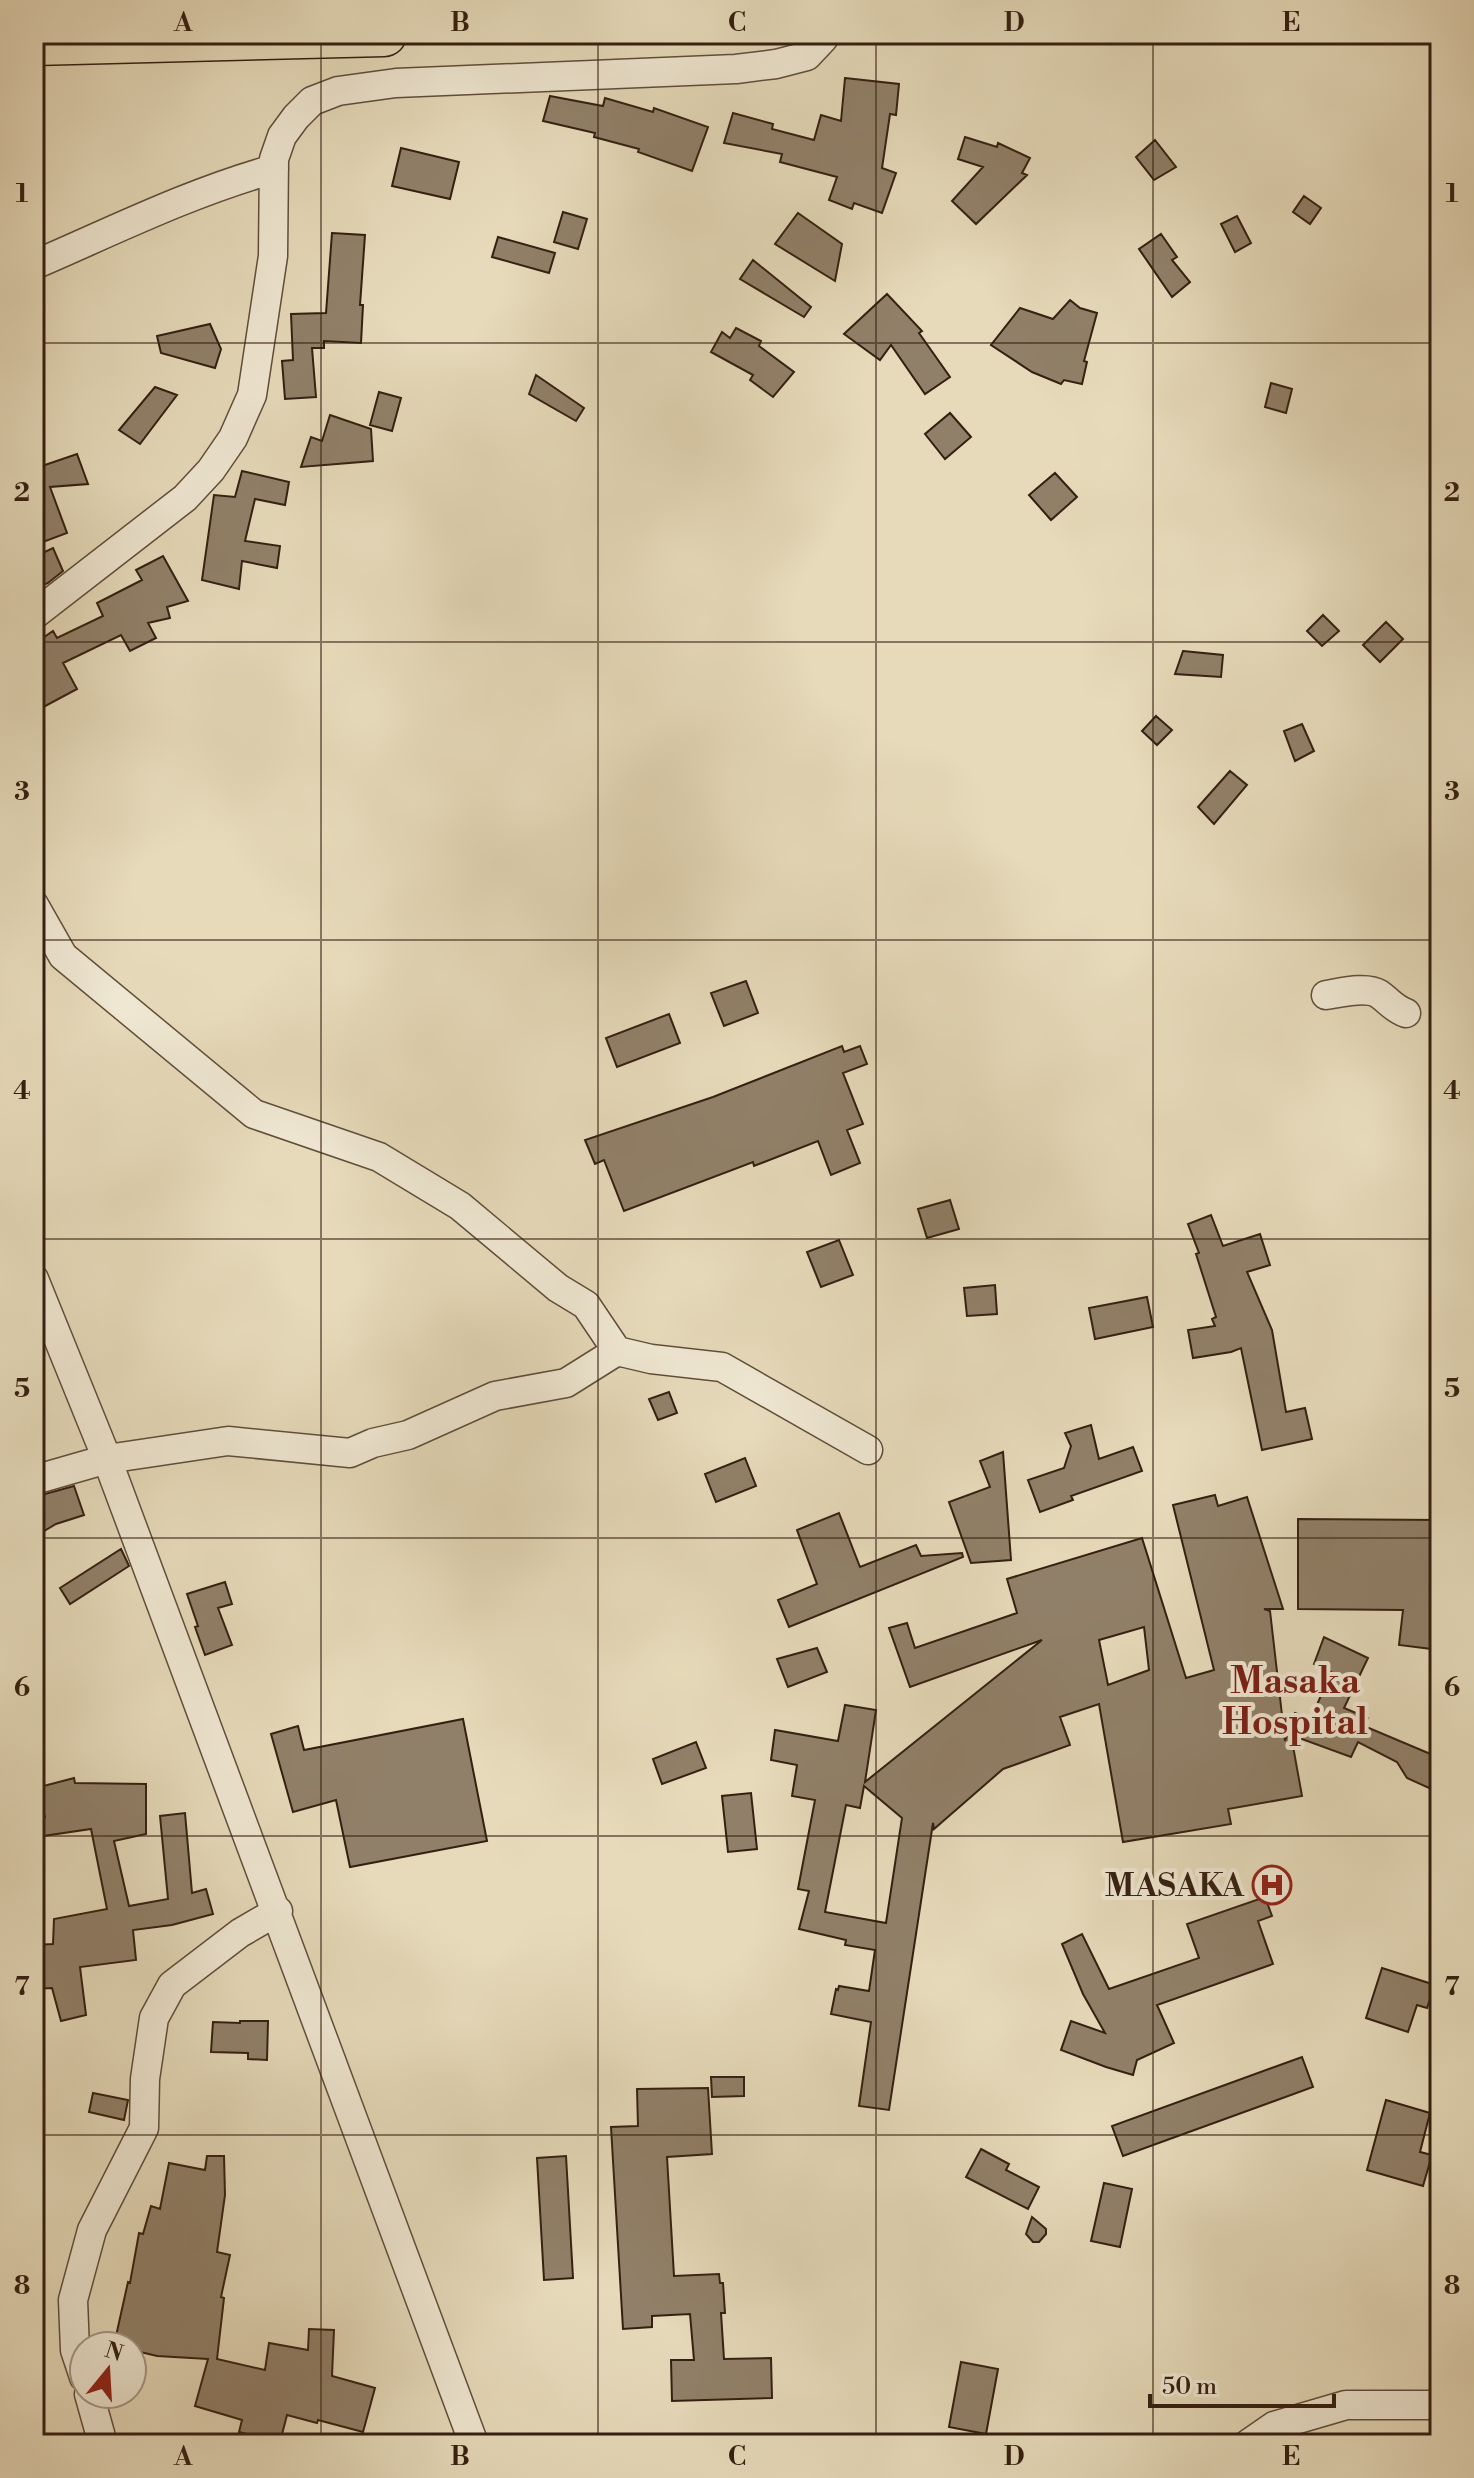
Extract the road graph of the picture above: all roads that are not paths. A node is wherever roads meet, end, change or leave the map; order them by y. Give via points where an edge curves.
1 (384, 34) edge
2 (815, 34) edge
3 (90, 38) edge
4 (34, 43) edge
5 (274, 169) junction
6 (34, 265) edge
7 (34, 615) edge
8 (34, 905) edge
9 (1326, 995) dead end
10 (1406, 1013) dead end
11 (34, 1279) edge
12 (617, 1351) junction
13 (868, 1450) dead end
14 (107, 1459) junction
15 (34, 1480) edge
16 (278, 1911) junction
17 (74, 2330) edge
18 (1440, 2405) edge
19 (93, 2410) edge
20 (103, 2444) edge
21 (474, 2444) edge
22 (1248, 2444) edge

1 - 3 highway
2 - 5 street via 823,39 807,56 736,69 396,83 338,91 312,101 296,117 282,136
3 - 4 highway
5 - 6 street via 157,211
5 - 7 street via 273,256 261,339 252,395 233,438 185,498
8 - 12 street via 63,956 254,1114 379,1157 460,1206 586,1305
9 - 10 street via 1369,991
11 - 14 street
12 - 13 street via 722,1367
12 - 14 street via 566,1383 495,1396 408,1435 350,1453 228,1441
14 - 15 street
14 - 16 street
16 - 17 street via 172,1985 154,2018 144,2128 92,2230 73,2300
16 - 21 street
18 - 22 street via 1346,2405 1274,2426
19 - 20 street

